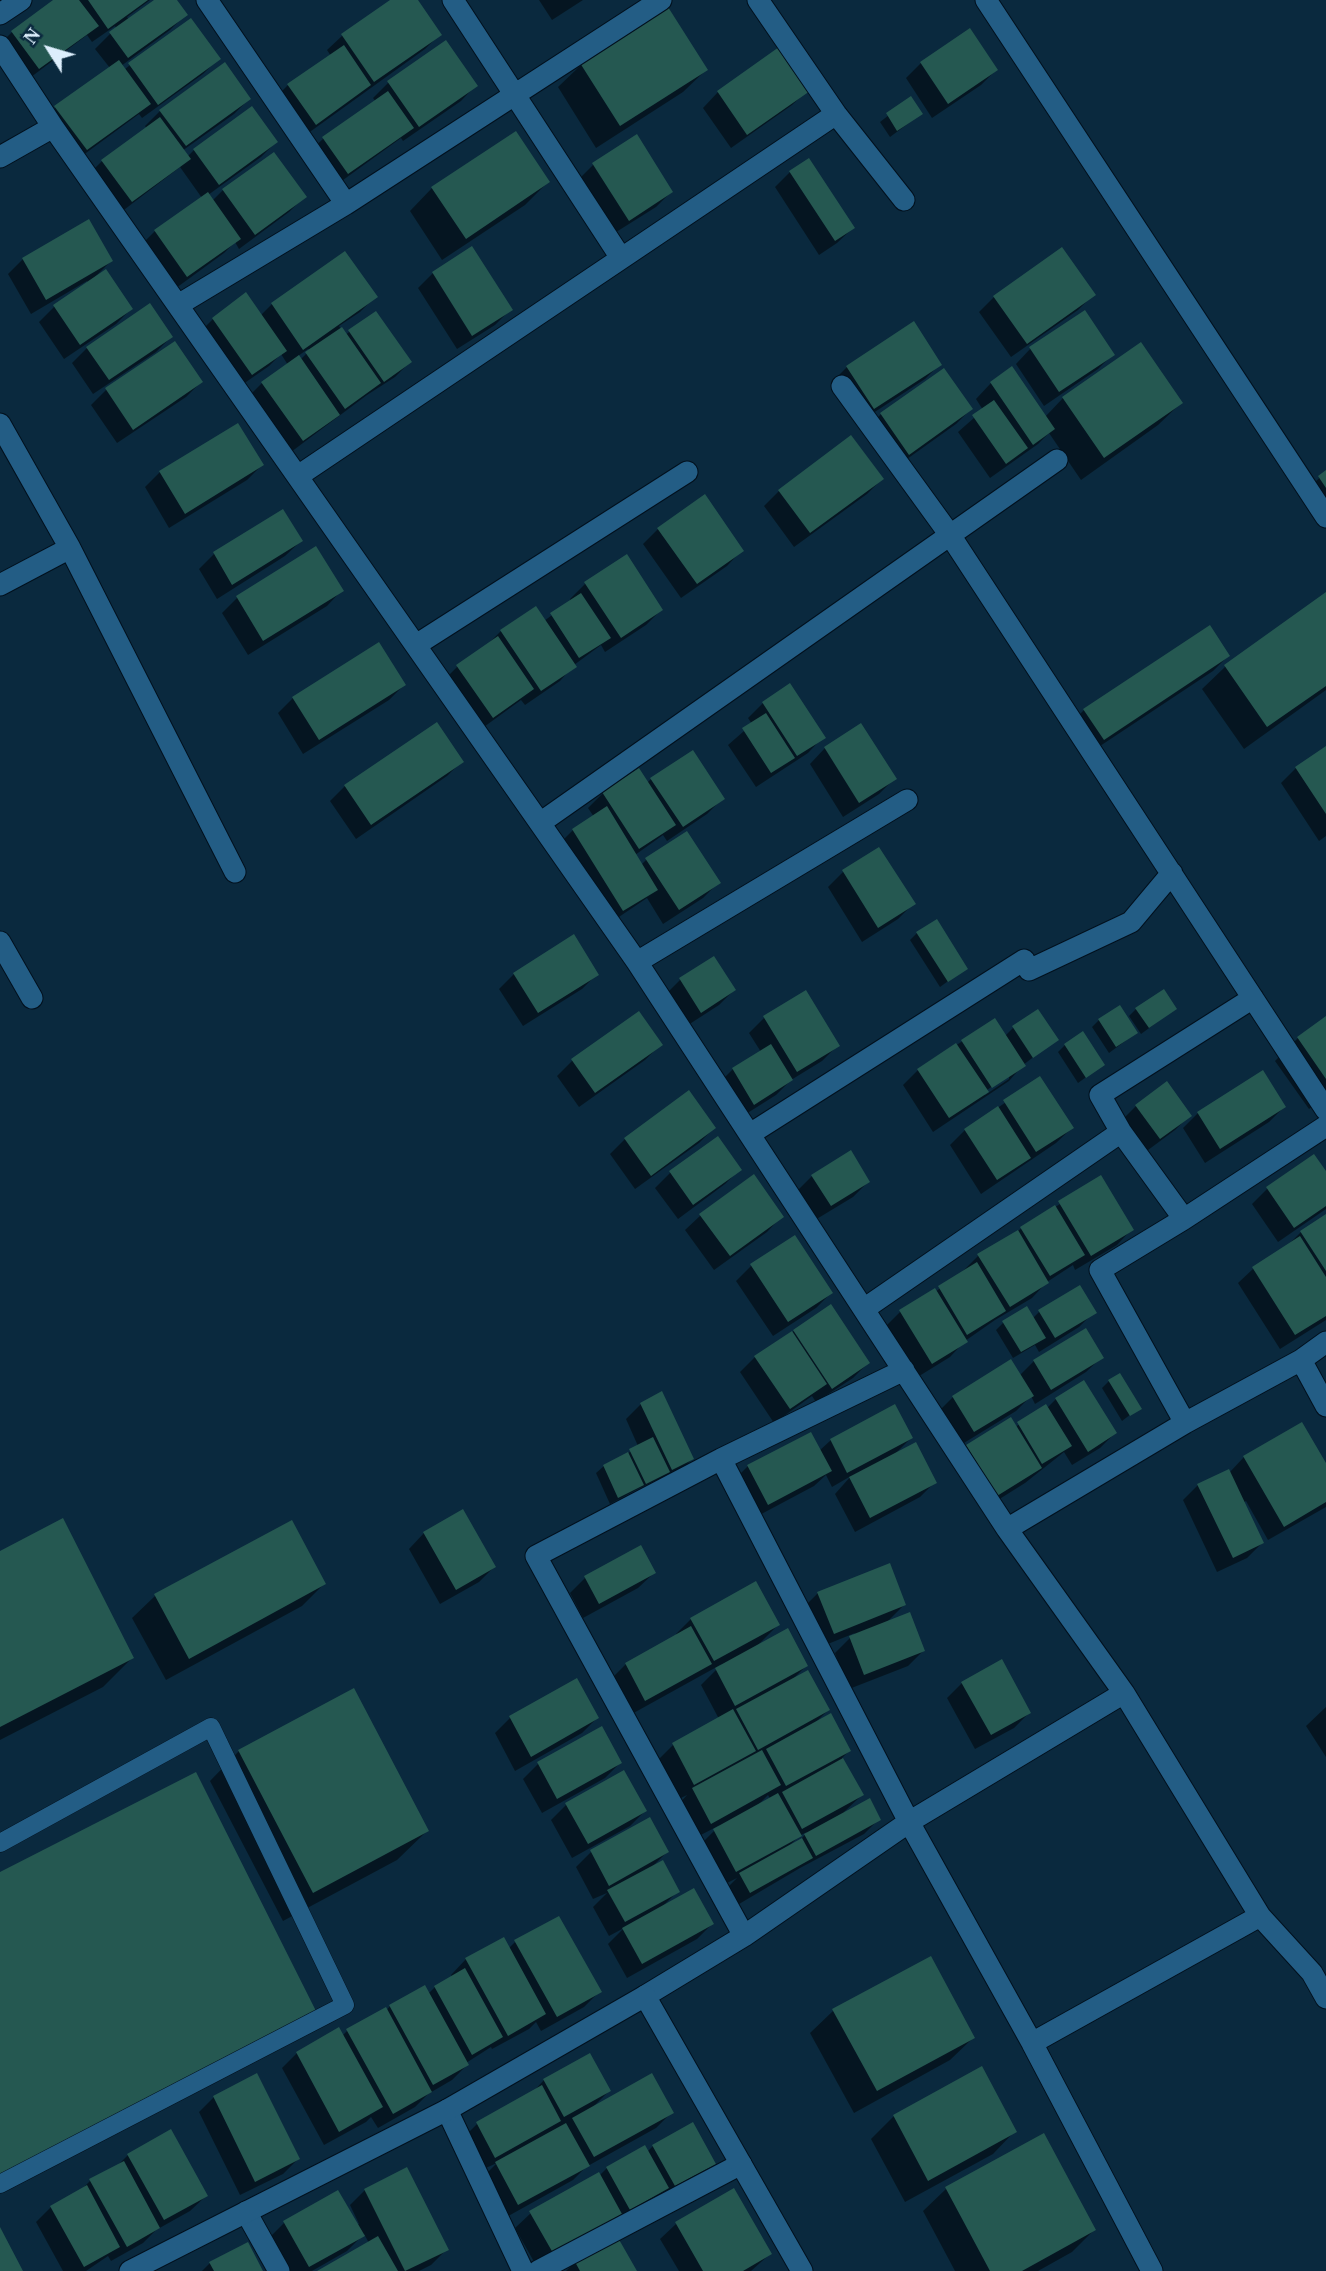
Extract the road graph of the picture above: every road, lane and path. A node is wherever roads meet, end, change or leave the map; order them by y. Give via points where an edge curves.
1 (21, 0) edge
2 (207, 0) edge
3 (453, 0) edge
4 (661, 0) edge
5 (758, 0) edge
6 (986, 0) edge
7 (0, 13) edge
8 (0, 46) edge
9 (515, 95) junction
10 (836, 114) junction
11 (53, 127) junction
12 (0, 158) edge
13 (904, 200) dead end
14 (346, 204) junction
15 (621, 258) junction
16 (178, 305) junction
17 (842, 386) dead end
18 (0, 424) edge
19 (1057, 460) dead end
20 (687, 472) dead end
21 (298, 476) junction
22 (1326, 517) edge
23 (950, 535) junction
24 (70, 548) junction
25 (0, 585) edge
26 (416, 645) junction
27 (907, 800) dead end
28 (540, 822) junction
29 (235, 872) dead end
30 (1172, 873) junction
31 (0, 942) edge
32 (637, 962) junction
33 (32, 998) dead end
34 (1253, 998) junction
35 (1326, 1110) edge
36 (1326, 1126) edge
37 (1121, 1132) junction
38 (750, 1134) junction
39 (1184, 1219) junction
40 (864, 1309) junction
41 (1326, 1342) edge
42 (1301, 1360) junction
43 (904, 1370) junction
44 (1326, 1406) edge
45 (1185, 1423) junction
46 (720, 1459) junction
47 (1007, 1529) junction
48 (1124, 1693) junction
49 (909, 1822) junction
50 (0, 1843) edge
51 (1260, 1916) junction
52 (744, 1936) junction
53 (645, 1996) junction
54 (1326, 1998) edge
55 (1032, 2043) junction
56 (447, 2110) junction
57 (741, 2164) junction
58 (0, 2184) edge
59 (246, 2212) junction
60 (130, 2271) edge
61 (279, 2271) edge
62 (523, 2271) edge
63 (538, 2271) edge
64 (802, 2271) edge
65 (1152, 2271) edge

1 - 7 street
2 - 14 street
3 - 9 street
4 - 9 street
5 - 10 street
6 - 22 street
8 - 11 street
9 - 14 street
9 - 15 street
10 - 13 street
10 - 15 street
11 - 12 street
11 - 16 street
14 - 16 street
15 - 21 street
16 - 21 street
17 - 23 street
18 - 24 street
19 - 23 street
20 - 26 street
21 - 26 street
23 - 28 street
23 - 30 street
24 - 25 street
24 - 29 street
26 - 28 street
27 - 32 street
28 - 32 street
30 - 34 street
30 - 38 street via 1131,922 1027,965
31 - 33 street
32 - 38 street
34 - 35 street
34 - 37 street via 1100,1096
36 - 39 street
37 - 39 street
37 - 40 street
38 - 40 street
39 - 45 street via 1100,1270
40 - 43 street
41 - 42 street
42 - 44 street
42 - 45 street
43 - 46 street
43 - 47 street
45 - 47 street
46 - 49 street
46 - 52 street via 536,1556
47 - 48 street
48 - 49 street
48 - 51 street
49 - 52 street
49 - 55 street
50 - 58 lane via 211,1727 345,2005
51 - 54 street via 1312,1973
51 - 55 street
52 - 53 street
53 - 56 street
53 - 57 street
55 - 65 street
56 - 59 street
56 - 62 street
57 - 63 street
57 - 64 street
59 - 60 street
59 - 61 street

